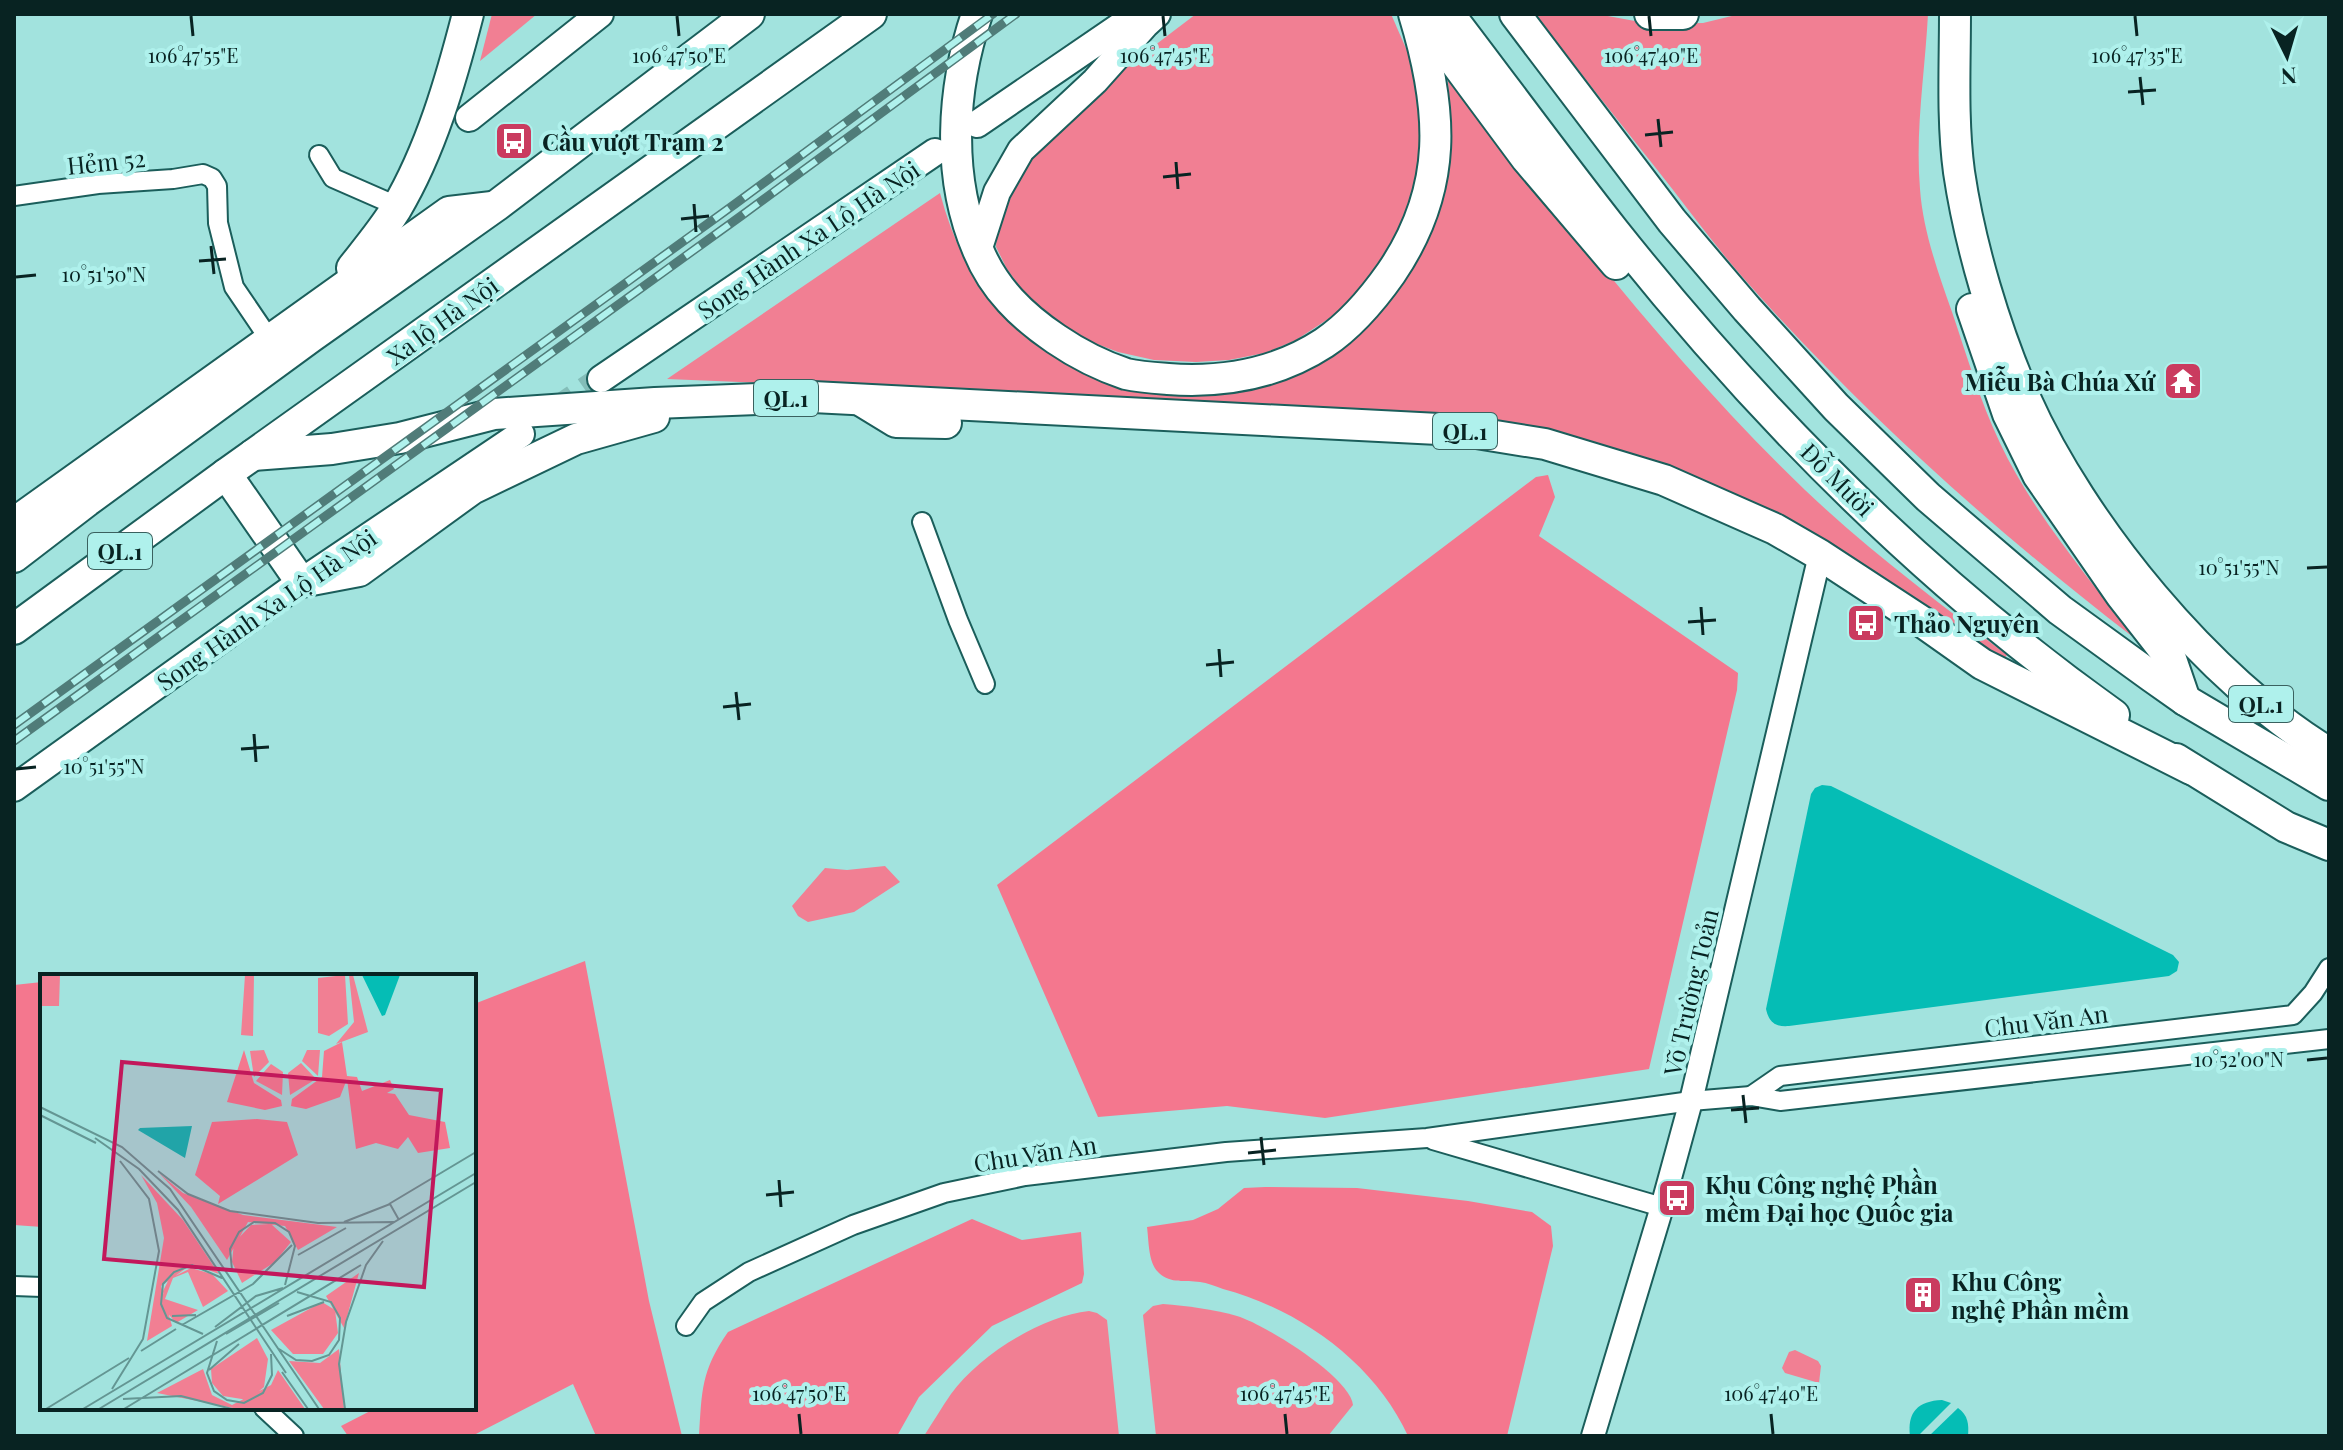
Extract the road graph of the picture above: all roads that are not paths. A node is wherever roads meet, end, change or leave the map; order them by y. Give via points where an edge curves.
1 (468, 14) edge
2 (600, 14) edge
3 (749, 14) edge
4 (871, 14) edge
5 (977, 14) edge
6 (1138, 14) edge
7 (1157, 14) edge
8 (1417, 14) edge
9 (1449, 14) edge
10 (1515, 14) edge
11 (1650, 14) edge
12 (1683, 14) edge
13 (1939, 14) edge
14 (1955, 14) edge
15 (469, 118) dead end
16 (977, 124) dead end
17 (935, 152) dead end
18 (319, 155) dead end
19 (14, 196) edge
20 (397, 206) junction
21 (496, 206) junction
22 (978, 251) junction
23 (331, 296) junction
24 (276, 349) junction
25 (601, 379) tunnel mouth
26 (714, 401) junction
27 (521, 434) dead end
28 (253, 455) junction
29 (226, 474) junction
30 (87, 501) junction
31 (19, 519) edge
32 (922, 522) dead end
33 (14, 557) edge
34 (1818, 562) junction
35 (301, 582) junction
36 (14, 629) edge
37 (985, 684) dead end
38 (2185, 700) junction
39 (2100, 723) junction
40 (2329, 753) edge
41 (2191, 769) junction
42 (2329, 785) edge
43 (14, 788) edge
44 (2327, 850) edge
45 (2329, 968) edge
46 (2293, 1015) junction
47 (2329, 1039) edge
48 (2301, 1043) junction
49 (1751, 1096) junction
50 (1691, 1101) junction
51 (1427, 1138) junction
52 (1662, 1207) junction
53 (14, 1286) edge
54 (40, 1287) edge
55 (686, 1326) dead end
56 (266, 1410) edge
57 (294, 1436) edge
58 (1593, 1436) edge

1 - 20 highway via 419,163
2 - 15 main road
3 - 21 highway, QL.1
4 - 28 highway, Xa lộ Hà Nội
5 - 22 highway, QL.1 via 960,74 956,124 959,178
6 - 16 main road
7 - 22 main road via 1021,150 997,192
8 - 22 highway, QL.1 via 1435,114 1435,155 1425,205 1400,259 1366,307 1298,358 1216,380 1127,374 1077,353 1019,312
8 - 39 highway, Đỗ Mười / QL.1 via 1576,217 1802,466 1898,555
9 - 41 highway, Đỗ Mười / QL.1 via 1615,232 1838,482 2008,633
10 - 38 highway, Đỗ Mười / QL.1 via 1672,221 1836,407 1928,497 2060,610
11 - 12 highway
13 - 38 highway via 1939,170 1978,331 2008,414 2038,475 2171,659
14 - 40 highway, QL.1 via 1959,171 1975,247 2021,386 2059,463 2169,614 2245,692
17 - 25 main road, Song Hành Xa Lộ Hà Nội
18 - 20 street via 333,178
19 - 24 street, Hẻm 52 via 203,174 212,178 234,287
20 - 23 highway
21 - 23 highway, QL.1 via 449,212
21 - 24 highway, QL.1
23 - 24 highway
24 - 30 highway, QL.1
24 - 31 highway, QL.1
26 - 28 highway, QL.1 via 494,414 400,438
26 - 34 highway, QL.1 via 813,397 1458,430 1545,444 1664,480 1775,529
26 - 35 highway via 576,439 472,489 359,571
27 - 35 main road, Song Hành Xa Lộ Hà Nội
28 - 29 highway, Xa lộ Hà Nội
29 - 35 highway
29 - 36 highway, Xa lộ Hà Nội / QL.1
30 - 31 highway
30 - 33 highway, QL.1
32 - 37 street
34 - 39 highway, QL.1 via 1982,664
34 - 50 street, Võ Trường Toản
35 - 43 main road, Song Hành Xa Lộ Hà Nội
38 - 42 highway, Đỗ Mười / QL.1
39 - 41 highway, QL.1
41 - 44 highway, Đỗ Mười / QL.1
45 - 46 street
46 - 48 street
46 - 49 street, Chu Văn An via 1780,1076
47 - 48 street, Chu Văn An
48 - 49 street, Chu Văn An via 1780,1101
49 - 50 street, Chu Văn An
50 - 51 street, Chu Văn An
50 - 52 street, Võ Trường Toản
51 - 52 street, Chu Văn An
51 - 55 street, Chu Văn An via 1185,1156 1025,1176 944,1193 853,1225 749,1272 703,1302
52 - 58 street, Võ Trường Toản
53 - 54 street
56 - 57 street

